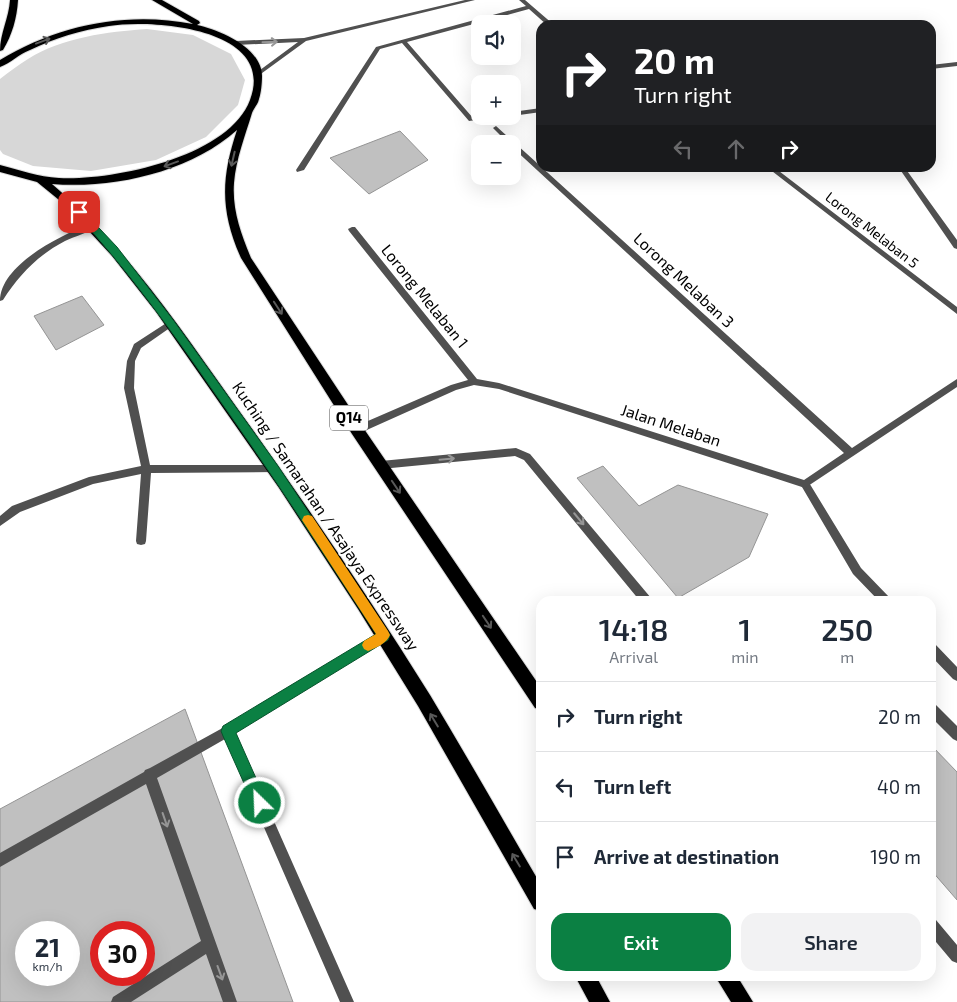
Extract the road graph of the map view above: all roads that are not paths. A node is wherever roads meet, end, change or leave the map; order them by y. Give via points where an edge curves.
1 (14, 0) edge
2 (156, 0) edge
3 (472, 0) edge
4 (522, 0) edge
5 (530, 7) junction
6 (545, 20) edge
7 (214, 32) junction
8 (304, 40) junction
9 (403, 41) junction
10 (236, 43) junction
11 (0, 48) edge
12 (0, 64) edge
13 (957, 64) edge
14 (936, 66) edge
15 (258, 74) junction
16 (536, 111) edge
17 (248, 112) junction
18 (521, 113) edge
19 (471, 120) edge
20 (496, 128) dead end
21 (536, 165) edge
22 (0, 168) edge
23 (300, 170) dead end
24 (544, 172) edge
25 (776, 172) edge
26 (905, 172) edge
27 (40, 179) junction
28 (93, 226) junction
29 (352, 229) dead end
30 (957, 246) edge
31 (0, 298) edge
32 (957, 312) edge
33 (171, 323) junction
34 (474, 382) junction
35 (957, 382) edge
36 (356, 430) junction
37 (851, 453) junction
38 (381, 465) junction
39 (146, 469) junction
40 (274, 469) junction
41 (805, 484) junction
42 (0, 522) edge
43 (141, 541) dead end
44 (643, 596) edge
45 (881, 596) edge
46 (384, 635) junction
47 (936, 653) edge
48 (957, 675) edge
49 (536, 695) edge
50 (936, 713) edge
51 (228, 731) junction
52 (957, 735) edge
53 (149, 774) junction
54 (0, 860) edge
55 (536, 893) edge
56 (936, 931) edge
57 (209, 944) junction
58 (957, 956) edge
59 (588, 981) edge
60 (729, 981) edge
61 (118, 1002) edge
62 (230, 1002) edge
63 (347, 1002) edge
64 (600, 1002) edge
65 (743, 1002) edge

1 - 11 highway via 12,19
2 - 7 highway
3 - 8 street
4 - 5 street
5 - 6 street
5 - 9 street
7 - 10 highway
12 -> 7 highway via 36,43 97,25 160,21
10 -> 8 street
8 - 15 street
9 - 19 street
9 - 23 street via 378,48
10 - 15 highway via 251,57
13 - 14 street
15 - 17 highway, Kuching / Samarahan / Asajaya Expressway / Q14 via 257,92
16 - 18 street
17 -> 27 highway, Kuching / Samarahan / Asajaya Expressway / Q14 via 220,139 150,171 94,181
17 -> 36 highway, Kuching / Samarahan / Asajaya Expressway / Q14 via 228,180 229,214 236,239
20 - 21 street, Lorong Melaban 3
22 - 27 highway, Kuching / Samarahan / Asajaya Expressway / Q14
24 - 37 street, Lorong Melaban 3
25 - 32 street, Lorong Melaban 5
26 - 30 street
27 - 28 highway, Kuching / Samarahan / Asajaya Expressway / Q14
28 - 31 street via 71,234 34,255
28 - 33 highway, Kuching / Samarahan / Asajaya Expressway / Q14
29 - 34 street, Lorong Melaban 1
33 - 39 street via 138,346 131,360 129,388
33 - 40 highway, Kuching / Samarahan / Asajaya Expressway / Q14
34 - 36 street, Jalan Melaban via 454,387
34 - 41 street, Jalan Melaban via 499,386
35 - 37 street
36 - 38 highway, Kuching / Samarahan / Asajaya Expressway / Q14
37 - 41 street
38 -> 44 street via 516,452 527,458
38 -> 49 highway, Kuching / Samarahan / Asajaya Expressway / Q14
39 - 40 street
39 - 42 street via 92,480 16,509
39 - 43 street
40 - 46 highway, Kuching / Samarahan / Asajaya Expressway / Q14
41 - 45 street via 857,571
46 - 51 street
55 -> 46 highway, Kuching / Samarahan / Asajaya Expressway / Q14
47 - 48 street
50 - 52 street
51 - 53 street
51 - 63 street
53 - 54 street
53 -> 57 street
56 - 58 street
57 - 61 street
57 -> 62 street
59 - 64 highway
60 - 65 highway

